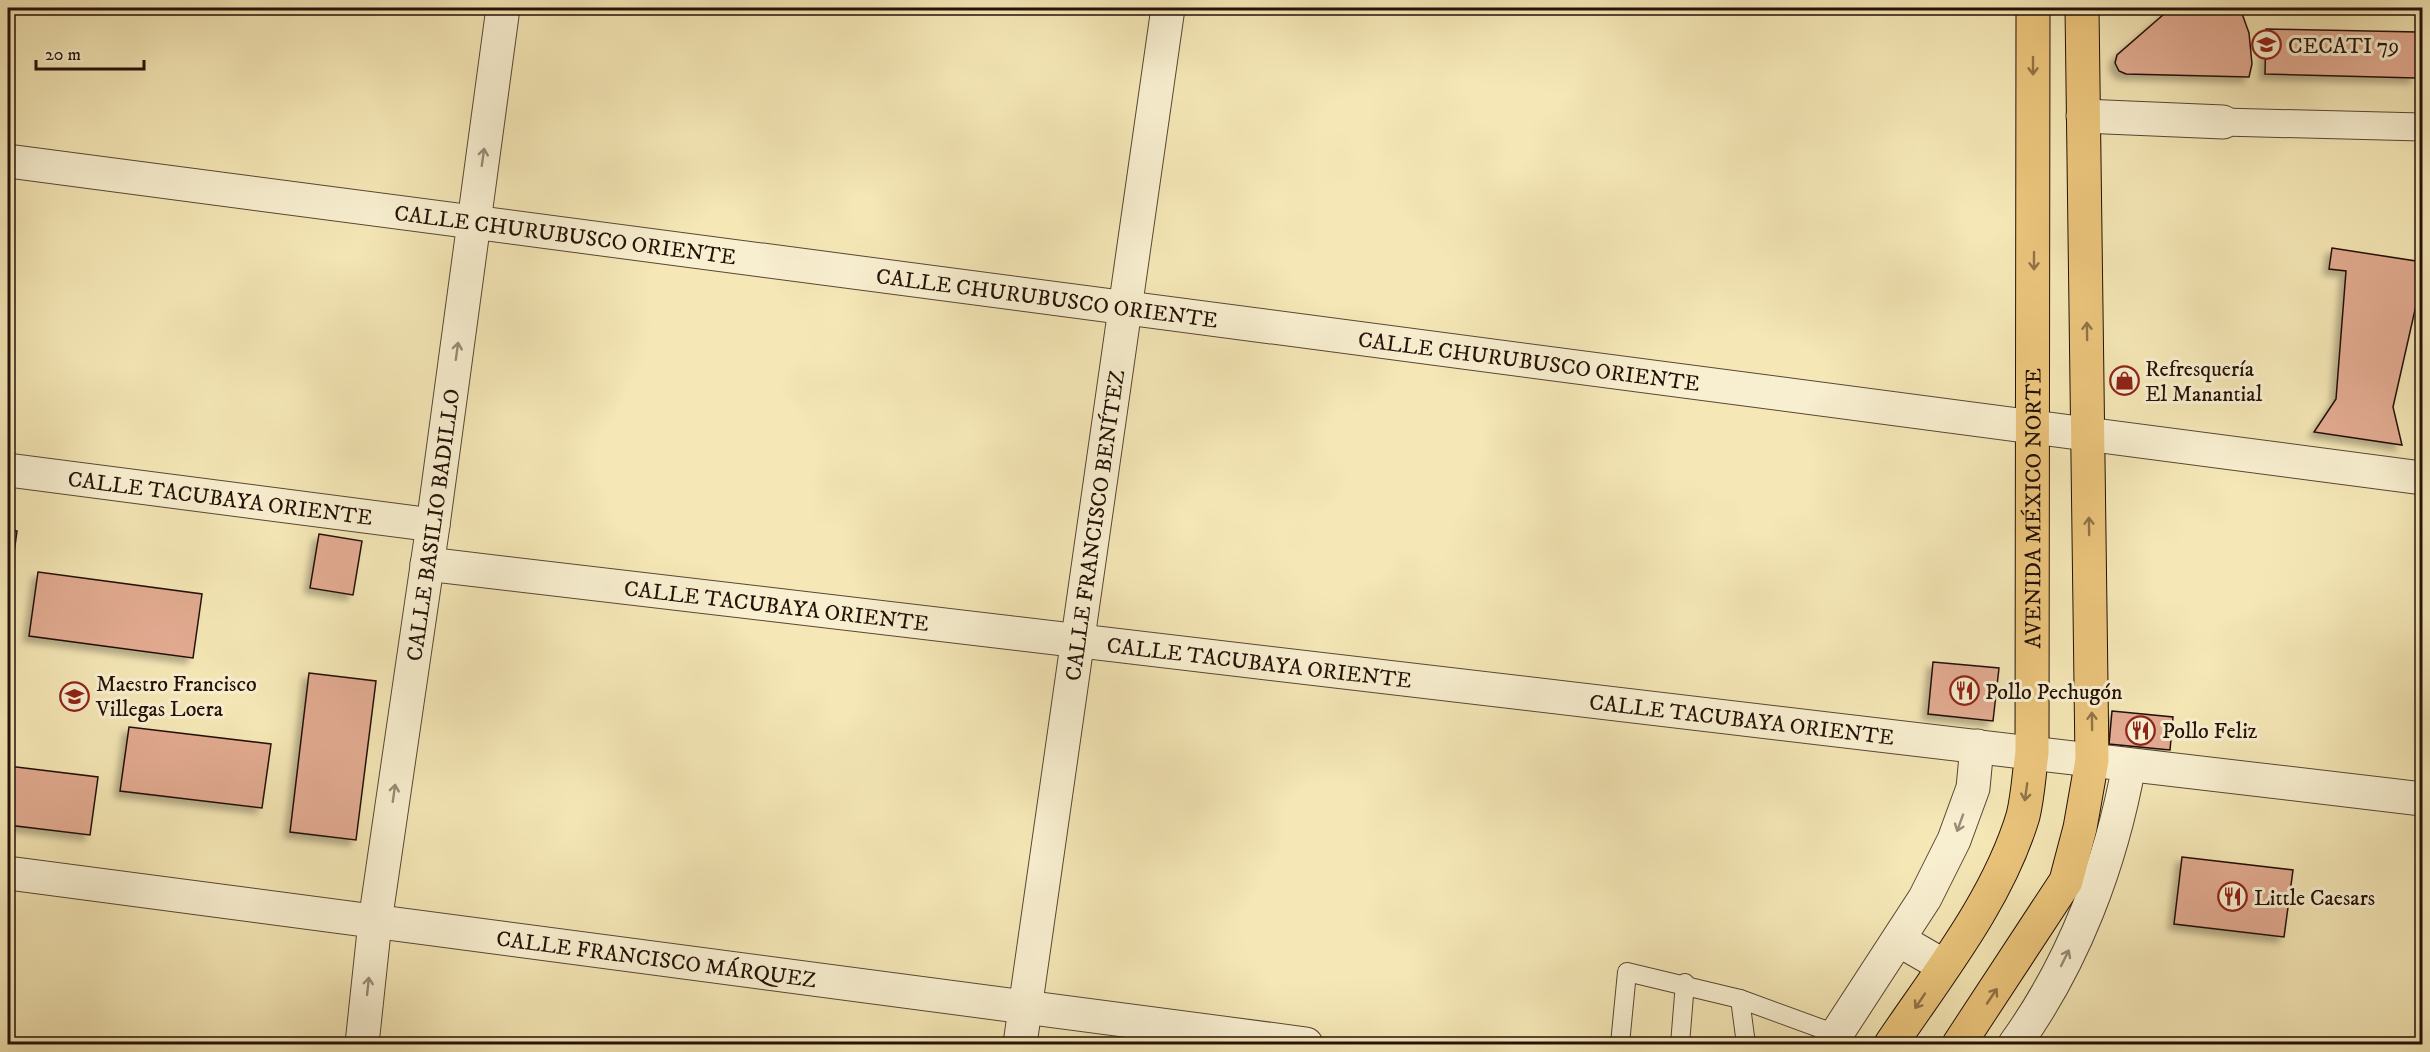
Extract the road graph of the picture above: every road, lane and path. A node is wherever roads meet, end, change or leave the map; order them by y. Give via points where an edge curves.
1 (503, 8) edge
2 (1168, 8) edge
3 (2033, 8) edge
4 (2082, 8) edge
5 (2083, 116) junction
6 (2223, 122) joint
7 (2422, 128) edge
8 (8, 161) edge
9 (474, 223) junction
10 (1125, 309) junction
11 (2034, 426) junction
12 (2088, 434) junction
13 (8, 470) edge
14 (2422, 478) edge
15 (433, 525) junction
16 (427, 564) junction
17 (1077, 641) junction
18 (1977, 746) junction
19 (2032, 753) junction
20 (2092, 760) junction
21 (2129, 765) junction
22 (2422, 799) edge
23 (8, 873) edge
24 (375, 922) junction
25 (1899, 940) junction
26 (1944, 966) junction
27 (1685, 983) junction
28 (1740, 999) junction
29 (1026, 1008) junction
30 (1833, 1039) edge
31 (362, 1044) edge
32 (1020, 1044) edge
33 (1305, 1044) edge
34 (1620, 1044) edge
35 (1680, 1044) edge
36 (1746, 1044) edge
37 (1891, 1044) edge
38 (1959, 1044) edge
39 (2015, 1044) edge

9 -> 1 street, CALLE BASILIO BADILLO
2 - 10 street, CALLE FRANCISCO BENÍTEZ
3 -> 11 main road, AVENIDA MÉXICO NORTE
4 - 5 main road
5 - 6 street
12 -> 5 main road
6 - 7 street
8 - 9 street, CALLE CHURUBUSCO ORIENTE
9 - 10 street, CALLE CHURUBUSCO ORIENTE
15 -> 9 street, CALLE BASILIO BADILLO
10 - 11 street, CALLE CHURUBUSCO ORIENTE
10 - 17 street, CALLE FRANCISCO BENÍTEZ
11 - 12 street, CALLE CHURUBUSCO ORIENTE
11 - 19 main road, AVENIDA MÉXICO NORTE
12 - 14 street, CALLE CHURUBUSCO ORIENTE
20 -> 12 main road
13 - 15 street, CALLE TACUBAYA ORIENTE
15 - 16 street, CALLE BASILIO BADILLO
16 - 17 street, CALLE TACUBAYA ORIENTE
24 -> 16 street, CALLE BASILIO BADILLO
17 - 18 street, CALLE TACUBAYA ORIENTE
17 - 29 street, CALLE FRANCISCO BENÍTEZ
18 - 19 street, CALLE TACUBAYA ORIENTE
18 -> 25 street via 1973,788 1954,840
19 - 20 street, CALLE TACUBAYA ORIENTE
19 -> 26 main road, AVENIDA MÉXICO NORTE via 2023,814 2006,860
20 - 21 street, CALLE TACUBAYA ORIENTE
38 -> 20 main road via 2066,881
21 - 22 street, CALLE TACUBAYA ORIENTE
39 -> 21 street via 2031,1022 2089,907 2112,846
23 - 24 street, CALLE FRANCISCO MÁRQUEZ
24 - 29 street, CALLE FRANCISCO MÁRQUEZ
31 -> 24 street, CALLE BASILIO BADILLO
25 - 26 street
25 - 30 street
26 -> 37 main road, AVENIDA MÉXICO NORTE
27 - 28 lane
27 - 34 lane via 1627,972
27 - 35 lane
28 - 30 lane
28 - 36 lane
29 - 32 street, CALLE FRANCISCO BENÍTEZ
29 - 33 street, CALLE FRANCISCO MÁRQUEZ

